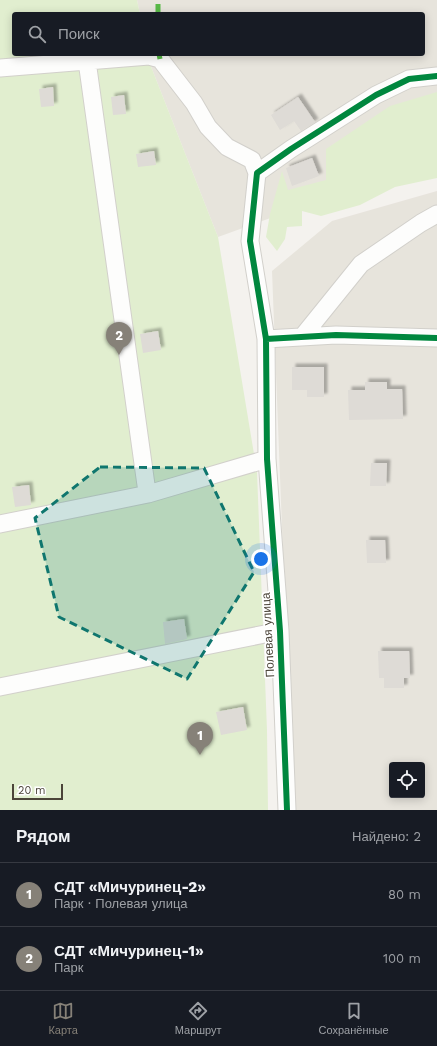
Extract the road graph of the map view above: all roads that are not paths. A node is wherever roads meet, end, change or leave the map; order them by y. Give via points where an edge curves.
1 (87, 60) junction
2 (0, 68) edge
3 (437, 76) edge
4 (257, 173) junction
5 (437, 214) edge
6 (302, 337) junction
7 (437, 338) edge
8 (266, 339) junction
9 (267, 459) junction
10 (148, 494) junction
11 (0, 524) edge
12 (280, 631) junction
13 (0, 687) edge
14 (287, 810) edge

1 - 2 street
1 - 4 street via 149,56 160,58 194,103 208,127 227,147 252,160
1 - 10 street
3 - 4 street via 410,79 376,95
4 - 8 street, Полевая улица via 250,241
5 - 6 street via 421,222 361,264
6 - 7 street via 336,335
6 - 8 street
8 - 9 street, Полевая улица
9 - 10 street
9 - 12 street, Полевая улица
10 - 11 street
12 - 13 street
12 - 14 street, Полевая улица

